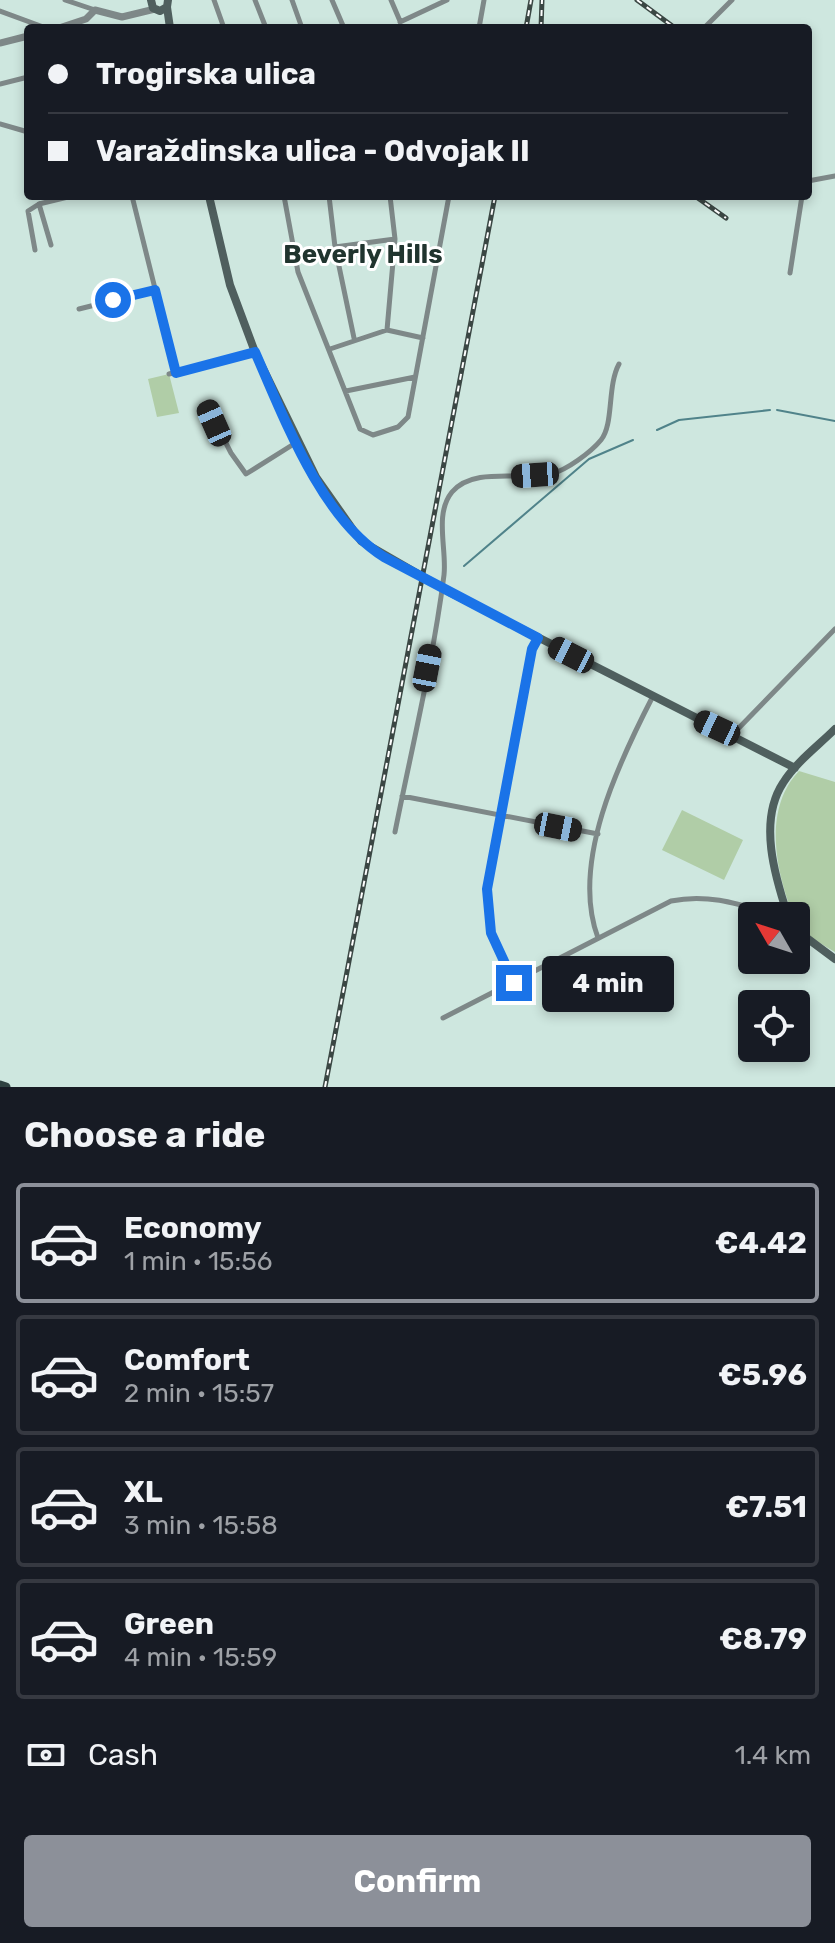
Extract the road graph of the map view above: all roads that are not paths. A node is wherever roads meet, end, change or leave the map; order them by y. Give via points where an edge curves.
1 (65, 0) edge
2 (177, 0) edge
3 (214, 0) edge
4 (255, 0) edge
5 (292, 0) edge
6 (332, 0) edge
7 (391, 0) edge
8 (447, 0) edge
9 (484, 0) edge
10 (732, 0) edge
11 (159, 5) edge
12 (95, 10) junction
13 (0, 11) edge
14 (35, 24) edge
15 (71, 24) edge
16 (168, 24) edge
17 (223, 24) edge
18 (264, 24) edge
19 (301, 24) edge
20 (342, 24) edge
21 (401, 24) edge
22 (403, 24) edge
23 (480, 24) edge
24 (708, 24) edge
25 (24, 37) edge
26 (0, 43) edge
27 (24, 78) edge
28 (0, 84) edge
29 (0, 124) edge
30 (24, 131) edge
31 (835, 176) edge
32 (812, 180) edge
33 (56, 200) edge
34 (133, 200) edge
35 (210, 200) edge
36 (285, 200) edge
37 (329, 200) edge
38 (390, 200) edge
39 (448, 200) edge
40 (801, 200) edge
41 (39, 204) junction
42 (395, 239) junction
43 (51, 245) dead end
44 (335, 247) junction
45 (35, 250) dead end
46 (790, 273) dead end
47 (155, 290) junction
48 (79, 309) dead end
49 (387, 330) junction
50 (354, 338) junction
51 (423, 338) junction
52 (330, 349) junction
53 (255, 352) junction
54 (619, 364) dead end
55 (176, 373) junction
56 (169, 374) dead end
57 (415, 377) junction
58 (346, 391) junction
59 (207, 406) dead end
60 (297, 442) junction
61 (442, 588) junction
62 (835, 629) edge
63 (538, 638) junction
64 (653, 696) junction
65 (835, 729) edge
66 (732, 735) junction
67 (795, 768) junction
68 (402, 796) junction
69 (501, 816) junction
70 (395, 832) dead end
71 (598, 834) junction
72 (784, 902) edge
73 (738, 904) edge
74 (598, 938) junction
75 (810, 940) edge
76 (835, 959) edge
77 (514, 983) junction
78 (443, 1018) dead end
79 (0, 1085) edge
80 (6, 1087) edge

1 - 12 street
2 - 11 street
3 - 17 street
4 - 18 street
5 - 19 street
6 - 20 street
7 - 21 street
8 - 22 street
9 - 23 street
10 - 24 street
11 - 12 street via 122,17
11 - 16 main road
12 - 15 street
13 - 14 street
25 - 26 street
27 - 28 street
29 - 30 street
31 - 32 street
33 - 41 street
34 - 47 street
35 - 53 main road via 230,285
36 - 52 street via 291,249
37 - 44 street
38 - 42 street
39 - 51 street
40 - 46 street
41 - 43 street
41 - 45 street via 28,211
42 - 44 street
42 - 49 street
44 - 50 street
47 - 48 street
47 - 55 street
49 - 50 street
49 - 51 street
50 - 52 street
51 - 57 street
52 - 58 street
53 - 55 street
53 - 60 main road
54 - 61 street via 611,379 604,435 568,466 551,474 477,479 452,492 443,523
55 - 56 street
57 - 58 street
57 - 58 street via 405,423 373,435 360,429
59 - 60 street via 246,474
60 - 61 main road via 357,537
61 - 63 main road
61 - 68 street
62 - 66 street
63 - 64 main road
63 - 69 street
64 - 66 main road
64 - 71 street via 613,782
65 - 67 main road
66 - 67 main road
67 - 72 main road via 779,789 771,829 772,858
68 - 69 street
68 - 70 street
69 - 71 street
69 - 77 street via 487,912 496,948
71 - 74 street via 592,899
73 - 74 street via 692,897 671,901
74 - 77 street
75 - 76 main road
77 - 78 street
79 - 80 main road

